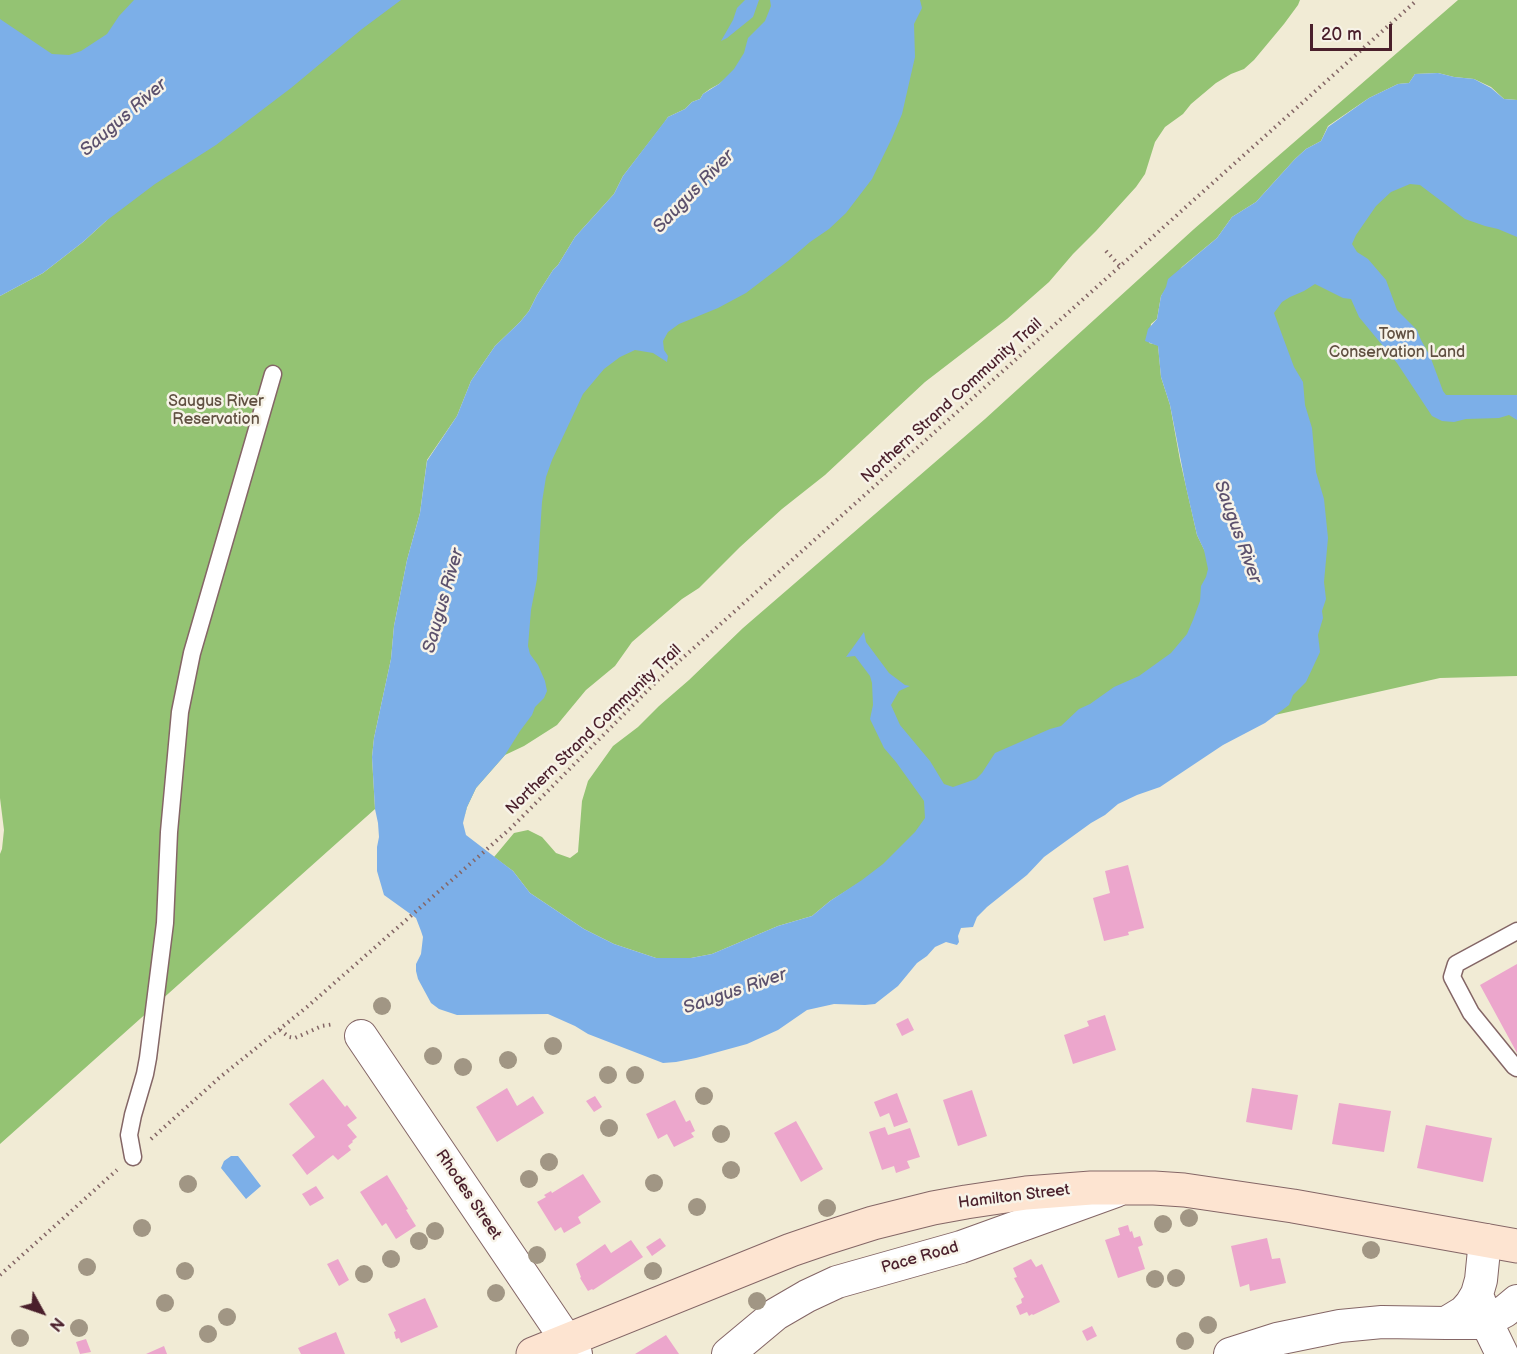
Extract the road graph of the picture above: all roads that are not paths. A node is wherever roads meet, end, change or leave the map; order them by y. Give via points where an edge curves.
1 (273, 374) dead end
2 (1517, 931) edge
3 (361, 1036) road end
4 (1517, 1068) edge
5 (133, 1157) road end
6 (1127, 1187) junction
7 (1485, 1240) junction
8 (1517, 1246) edge
9 (1517, 1301) edge
10 (1482, 1307) junction
11 (571, 1347) edge
12 (533, 1354) edge
13 (728, 1354) edge
14 (1230, 1354) edge
15 (1502, 1354) edge

1 - 5 lane via 192,653 180,712 165,922 147,1066 129,1136
2 - 4 lane via 1456,964 1452,977 1471,1013
3 - 11 street, Rhodes Street
6 - 7 main road, Hamilton Street via 1213,1193
6 - 11 main road, Hamilton Street via 997,1197 873,1223 791,1250
6 - 13 street, Pace Road via 961,1247 837,1282 776,1314
7 - 8 main road, Hamilton Street
7 - 10 street via 1480,1280
9 - 10 street via 1505,1311
10 - 14 street via 1472,1304 1446,1323 1340,1326
10 - 15 street
11 - 12 main road, Hamilton Street

